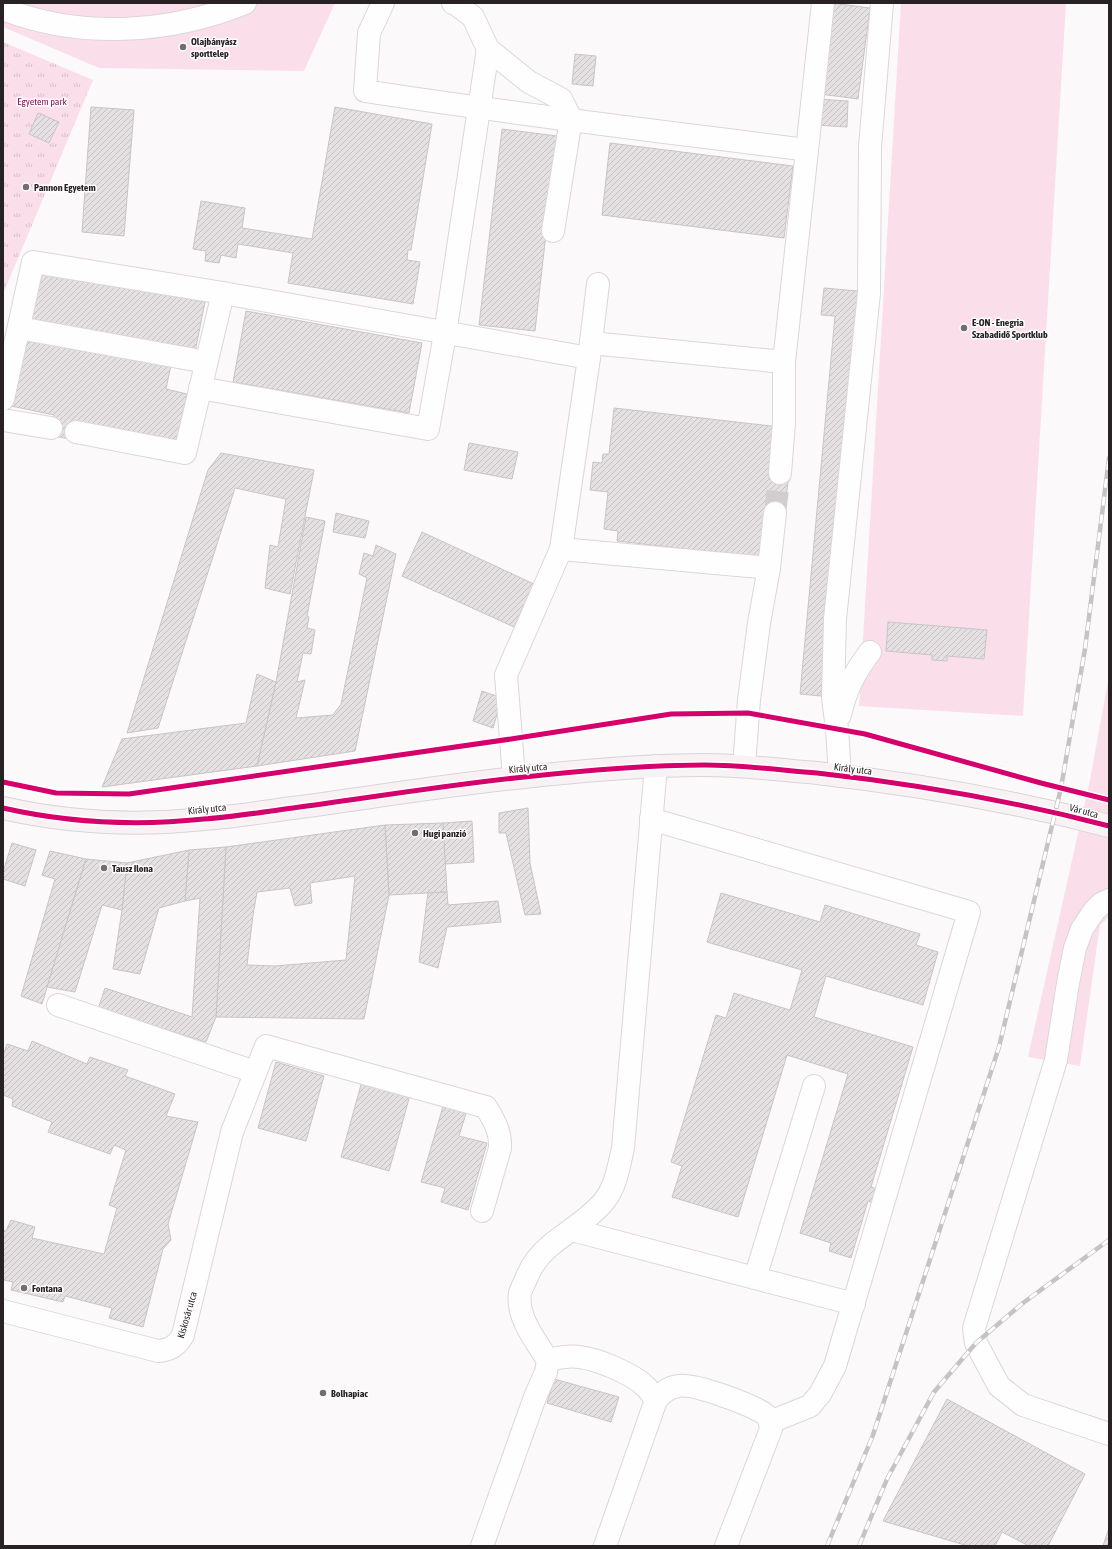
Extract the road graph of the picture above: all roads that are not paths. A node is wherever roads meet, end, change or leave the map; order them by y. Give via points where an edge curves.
1 (245, 3) edge
2 (383, 3) edge
3 (453, 3) edge
4 (823, 3) edge
5 (882, 3) edge
6 (3, 9) edge
7 (488, 49) junction
8 (479, 109) junction
9 (571, 119) junction
10 (807, 150) junction
11 (553, 231) dead end
12 (598, 284) dead end
13 (223, 293) junction
14 (19, 328) junction
15 (445, 334) junction
16 (590, 351) junction
17 (206, 362) junction
18 (784, 362) junction
19 (200, 388) junction
20 (3, 399) edge
21 (3, 420) edge
22 (50, 428) dead end
23 (76, 432) dead end
24 (780, 472) tunnel mouth
25 (775, 513) tunnel mouth
26 (561, 549) junction
27 (769, 568) junction
28 (870, 652) dead end
29 (837, 729) junction
30 (656, 766) junction
31 (744, 766) junction
32 (840, 776) junction
33 (514, 778) junction
34 (3, 808) edge
35 (1055, 812) joint
36 (651, 819) junction
37 (1109, 826) edge
38 (1109, 900) edge
39 (58, 1005) dead end
40 (255, 1072) junction
41 (814, 1086) dead end
42 (482, 1211) dead end
43 (572, 1230) junction
44 (755, 1278) junction
45 (854, 1304) junction
46 (3, 1311) edge
47 (548, 1360) junction
48 (611, 1367) junction
49 (680, 1386) junction
50 (656, 1400) junction
51 (770, 1422) junction
52 (1109, 1434) edge
53 (482, 1546) edge
54 (605, 1546) edge
55 (726, 1546) edge

1 - 6 street via 224,12 167,25 93,30 56,25
2 - 8 street via 369,33 365,91
3 - 7 street via 473,17
4 - 10 street
5 - 29 street via 870,146 869,293 835,619 833,698
7 - 8 street
7 - 9 street via 529,82 561,99
8 - 9 street
8 - 15 street
9 - 10 street
9 - 11 street
10 - 18 street
12 - 16 street
13 - 14 street via 33,262
13 - 15 street
13 - 17 street
14 - 17 street
14 - 20 street
15 - 16 street
15 - 19 street via 428,429
16 - 18 street
16 - 26 street
17 - 19 street
18 - 24 street via 784,422
19 - 23 street via 185,453
21 - 22 street
25 - 27 street
26 - 27 street
26 - 33 street via 506,675
27 - 31 street via 749,700
28 - 29 street via 849,685
29 - 32 street
30 - 31 main road, Király utca
30 - 33 main road, Király utca
30 - 36 street
31 - 32 main road, Király utca
32 - 35 main road, Király utca via 977,796
33 - 34 main road, Király utca via 175,821 108,822 53,817
35 - 37 main road, Vár utca
36 - 43 street via 623,1148 614,1184 606,1199
36 - 45 street via 969,912
38 - 52 street via 1100,904 1094,911 1082,929 1075,948 1056,1060 974,1328 976,1343 999,1386 1023,1405
39 - 40 street
40 - 42 street, Kiskosár utca via 266,1046 486,1107 501,1138
40 - 46 street, Kiskosár utca via 232,1132 183,1335 179,1342 165,1351 150,1350
41 - 44 street
43 - 44 street
43 - 47 street via 551,1246 531,1267 520,1294 520,1306 528,1330
44 - 45 street
45 - 51 street via 835,1366 820,1394 810,1406
47 - 48 street via 578,1357
47 - 53 street via 546,1372
48 - 49 street
48 - 50 street via 633,1376
49 - 50 street via 665,1390
49 - 51 street via 737,1400 767,1416
50 - 54 street
51 - 55 street via 771,1429

